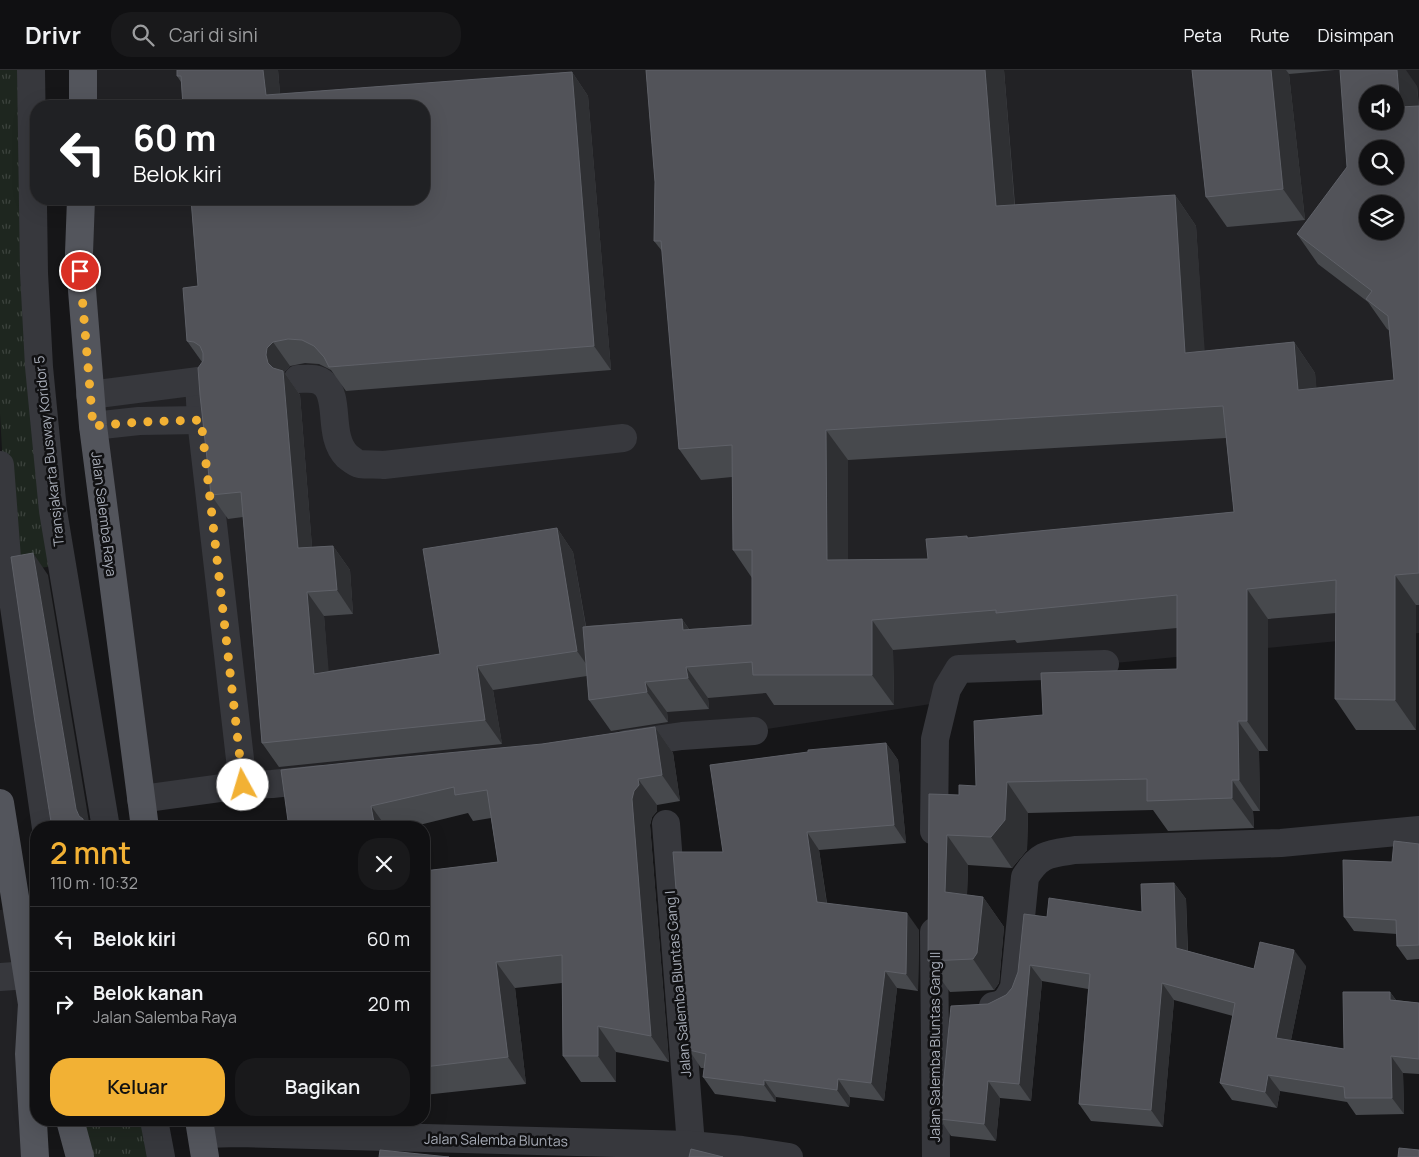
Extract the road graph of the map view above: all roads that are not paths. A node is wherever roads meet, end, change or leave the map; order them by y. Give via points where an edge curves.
1 (31, 70) edge
2 (84, 70) edge
3 (31, 100) edge
4 (83, 100) edge
5 (33, 205) edge
6 (80, 205) edge
7 (298, 379) dead end
8 (90, 395) junction
9 (201, 420) junction
10 (93, 426) junction
11 (623, 438) dead end
12 (0, 465) edge
13 (1105, 664) dead end
14 (754, 731) dead end
15 (597, 748) edge
16 (345, 776) edge
17 (243, 785) junction
18 (141, 799) junction
19 (0, 803) edge
20 (45, 821) edge
21 (105, 821) edge
22 (144, 821) edge
23 (666, 824) dead end
24 (1419, 830) edge
25 (2, 835) edge
26 (934, 858) edge
27 (934, 908) edge
28 (29, 975) junction
29 (0, 977) edge
30 (30, 982) edge
31 (934, 1008) junction
32 (30, 1045) edge
33 (30, 1071) edge
34 (33, 1126) edge
35 (72, 1126) edge
36 (81, 1126) edge
37 (155, 1126) edge
38 (202, 1137) edge
39 (691, 1145) junction
40 (35, 1157) edge
41 (81, 1157) edge
42 (161, 1157) edge
43 (789, 1157) edge
44 (936, 1157) edge

1 - 3 street, Transjakarta Busway Koridor 5
2 - 4 main road
5 - 21 street, Transjakarta Busway Koridor 5 via 39,367 53,511
6 - 8 main road, Jalan Salemba Raya via 79,253
7 - 11 street via 315,379 325,384 331,394 337,439 343,452 359,464 384,465
8 - 9 street via 202,380
8 - 10 main road, Jalan Salemba Raya
9 - 10 street
9 - 17 street
10 - 18 main road, Jalan Salemba Raya
12 - 20 street via 7,558
13 - 26 street via 959,669 947,688 935,739
14 - 15 street via 682,736
16 - 17 street
17 - 18 street
18 - 22 main road, Jalan Salemba Raya
19 - 25 main road
23 - 39 street, Jalan Salemba Bluntas Gang I
24 - 31 street via 1281,843 1075,850 1048,854 1033,864 1025,877 1014,986 1008,999 999,1005
25 - 28 main road
27 - 31 street, Jalan Salemba Bluntas Gang II
28 - 29 street
28 - 30 main road
31 - 44 street, Jalan Salemba Bluntas Gang II
32 - 33 main road
34 - 40 main road
35 - 41 main road
36 - 41 street
37 - 42 street
38 - 39 street, Jalan Salemba Bluntas via 239,1134
39 - 43 street, Jalan Salemba Bluntas

